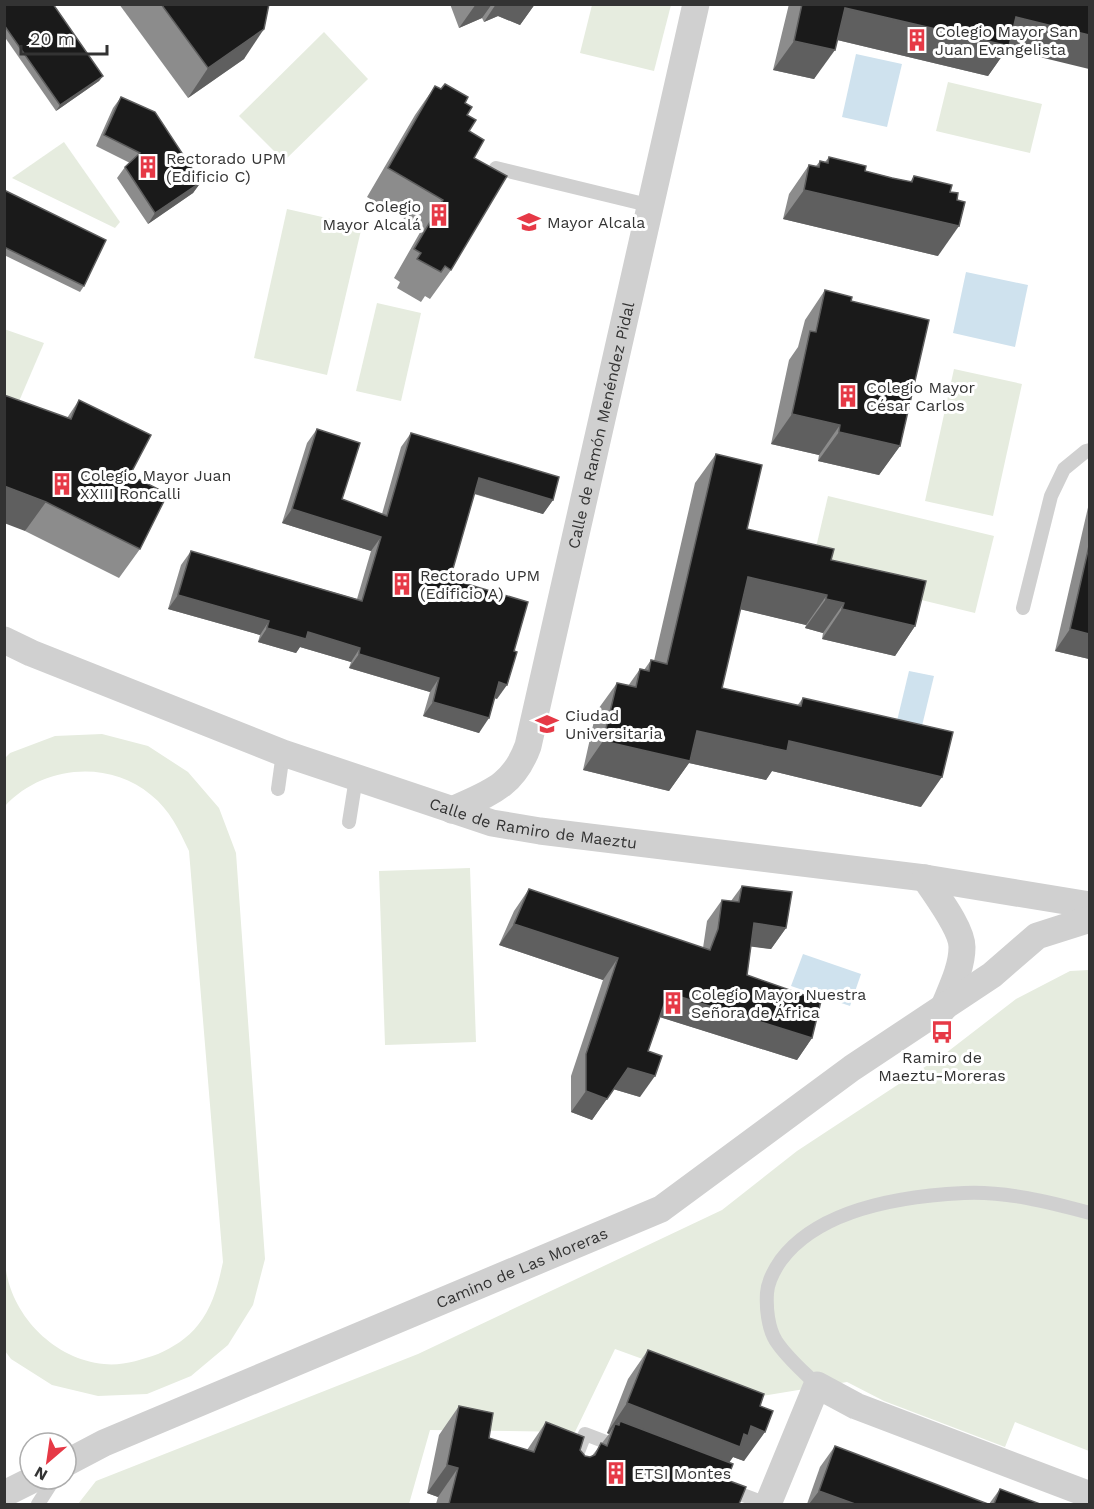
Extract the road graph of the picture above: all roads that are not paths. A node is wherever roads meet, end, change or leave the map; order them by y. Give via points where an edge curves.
1 (696, 4) edge
2 (496, 168) edge
3 (652, 206) junction
4 (1089, 450) edge
5 (1023, 608) dead end
6 (4, 640) edge
7 (283, 753) junction
8 (356, 778) junction
9 (278, 789) dead end
10 (452, 810) junction
11 (349, 822) dead end
12 (925, 878) junction
13 (1089, 905) edge
14 (1089, 919) edge
15 (944, 1009) junction
16 (1089, 1213) edge
17 (817, 1384) junction
18 (628, 1451) edge
19 (78, 1457) edge
20 (573, 1467) edge
21 (713, 1484) edge
22 (18, 1487) edge
23 (46, 1491) edge
24 (4, 1494) edge
25 (1089, 1495) edge
26 (38, 1504) edge
27 (767, 1504) edge

1 - 3 street, Calle de Ramón Menéndez Pidal
2 - 3 lane
3 - 10 street, Calle de Ramón Menéndez Pidal via 528,746 522,763 504,784
4 - 5 lane via 1064,469 1051,496
6 - 7 street, Calle de Ramiro de Maeztu
7 - 8 street, Calle de Ramiro de Maeztu
7 - 9 lane
8 - 10 street, Calle de Ramiro de Maeztu
8 - 11 lane
10 - 12 street, Calle de Ramiro de Maeztu via 492,823 540,831
12 - 13 street, Calle de Ramiro de Maeztu
12 - 15 street via 950,915 962,945 957,975
14 - 15 street, Camino de Las Moreras via 1037,936
15 - 19 street, Camino de Las Moreras via 852,1068 661,1209
16 - 17 lane via 1021,1197 965,1193 851,1212 813,1229 792,1246 777,1266 768,1283 766,1308 775,1339
17 - 25 street via 856,1406
17 - 27 street
18 - 20 lane via 585,1434
21 - 27 lane
22 - 24 street
23 - 26 lane

